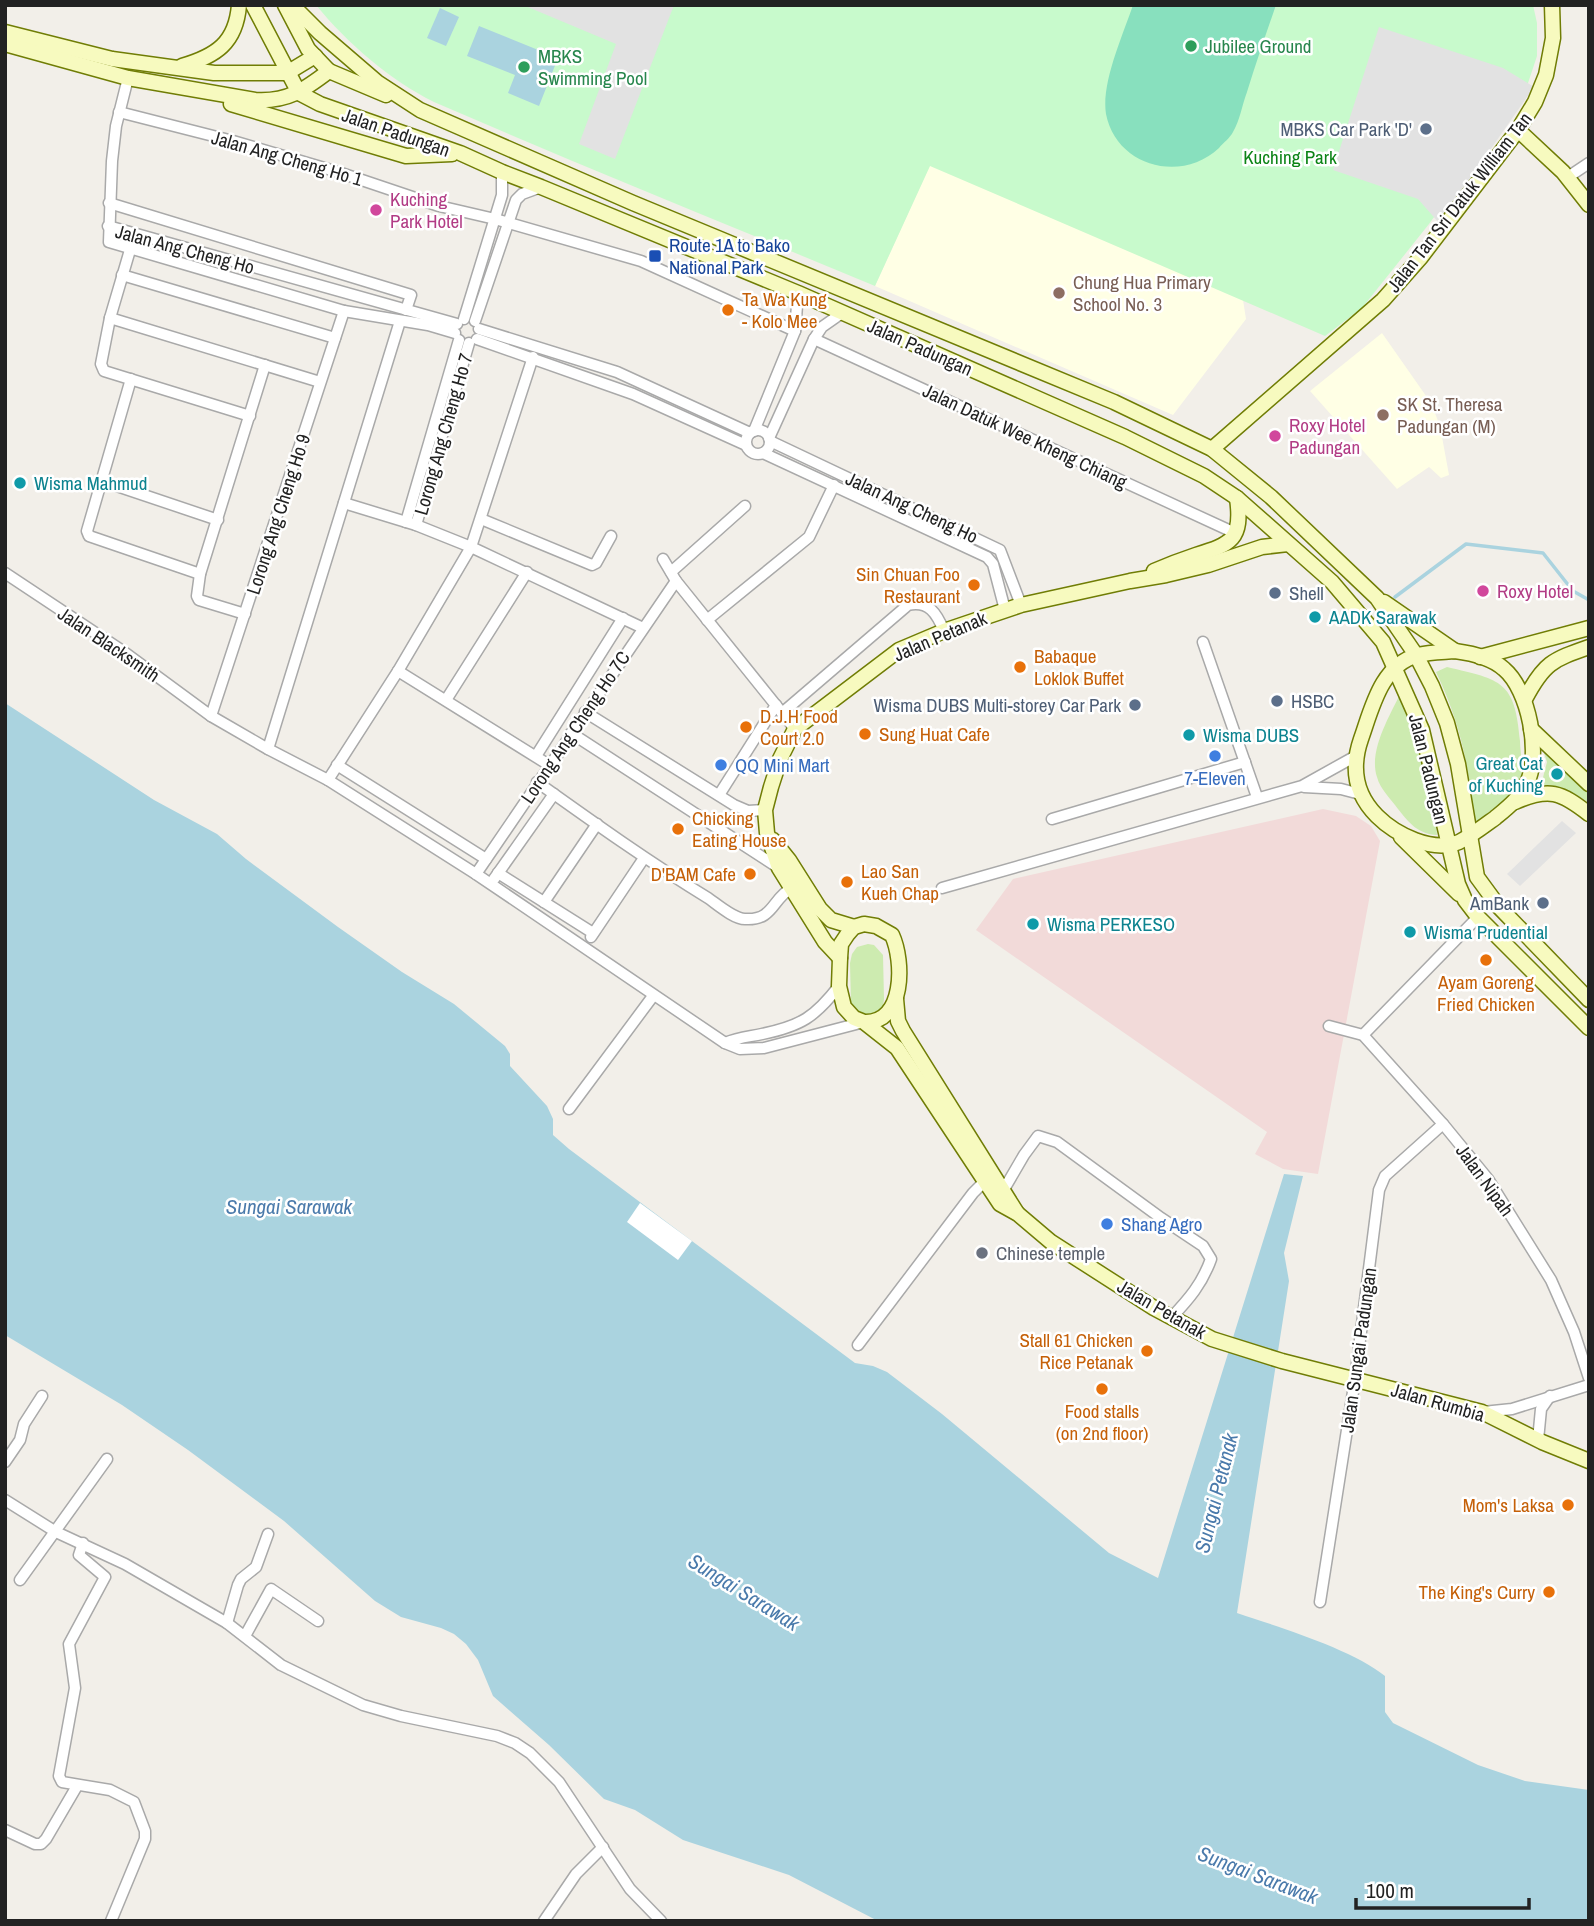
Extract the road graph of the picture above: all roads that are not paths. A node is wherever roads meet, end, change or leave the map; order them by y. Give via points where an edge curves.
1 (239, 5) edge
2 (253, 5) edge
3 (285, 5) edge
4 (292, 5) edge
5 (1552, 5) edge
6 (5, 32) edge
7 (5, 44) edge
8 (315, 56) junction
9 (174, 69) junction
10 (329, 71) junction
11 (287, 73) junction
12 (128, 78) junction
13 (178, 88) junction
14 (299, 93) junction
15 (420, 110) junction
16 (119, 112) junction
17 (1518, 130) junction
18 (460, 153) junction
19 (1589, 163) edge
20 (502, 172) junction
21 (1568, 177) junction
22 (541, 187) junction
23 (109, 203) junction
24 (1589, 205) edge
25 (495, 219) junction
26 (508, 223) junction
27 (108, 226) junction
28 (130, 250) junction
29 (122, 275) junction
30 (798, 293) junction
31 (406, 310) junction
32 (344, 311) junction
33 (842, 313) junction
34 (110, 318) junction
35 (400, 321) junction
36 (467, 331) junction
37 (795, 331) junction
38 (335, 338) junction
39 (814, 339) junction
40 (533, 358) junction
41 (265, 365) junction
42 (131, 379) junction
43 (320, 382) junction
44 (250, 416) junction
45 (752, 432) junction
46 (769, 439) junction
47 (746, 445) junction
48 (1212, 449) junction
49 (763, 453) junction
50 (102, 481) junction
51 (834, 485) junction
52 (1237, 498) junction
53 (344, 503) junction
54 (746, 506) dead end
55 (481, 519) junction
56 (218, 520) junction
57 (411, 524) junction
58 (1235, 533) junction
59 (611, 536) dead end
60 (1288, 544) junction
61 (471, 547) junction
62 (663, 559) dead end
63 (527, 572) junction
64 (5, 573) edge
65 (200, 574) junction
66 (673, 577) junction
67 (1130, 581) junction
68 (1377, 598) junction
69 (1021, 606) junction
70 (1005, 610) junction
71 (245, 614) junction
72 (623, 618) junction
73 (707, 620) junction
74 (643, 628) junction
75 (1589, 628) edge
76 (944, 631) junction
77 (1203, 642) dead end
78 (1589, 647) edge
79 (1455, 651) junction
80 (1416, 655) junction
81 (1480, 657) junction
82 (1394, 668) junction
83 (398, 671) junction
84 (1525, 699) junction
85 (446, 700) junction
86 (779, 709) junction
87 (585, 712) junction
88 (211, 716) junction
89 (795, 729) junction
90 (1531, 729) junction
91 (571, 733) junction
92 (268, 749) junction
93 (536, 756) junction
94 (1354, 758) junction
95 (1245, 762) junction
96 (337, 765) junction
97 (549, 765) junction
98 (328, 780) junction
99 (537, 782) junction
100 (1589, 784) edge
101 (1302, 786) junction
102 (554, 794) junction
103 (1360, 794) junction
104 (719, 795) junction
105 (1257, 797) junction
106 (1514, 802) junction
107 (765, 810) junction
108 (1589, 814) edge
109 (1052, 819) dead end
110 (597, 824) junction
111 (767, 833) junction
112 (1398, 833) junction
113 (1471, 834) junction
114 (1447, 845) junction
115 (644, 858) junction
116 (486, 859) junction
117 (779, 868) junction
118 (498, 873) junction
119 (476, 874) junction
120 (491, 884) junction
121 (792, 888) junction
122 (942, 888) dead end
123 (1465, 900) junction
124 (544, 902) junction
125 (1478, 917) junction
126 (854, 927) junction
127 (593, 933) junction
128 (584, 947) junction
129 (840, 958) junction
130 (839, 986) junction
131 (653, 996) junction
132 (897, 999) junction
133 (1589, 1000) edge
134 (864, 1022) junction
135 (1329, 1026) dead end
136 (1589, 1028) edge
137 (1363, 1035) junction
138 (725, 1043) junction
139 (569, 1110) dead end
140 (1443, 1124) junction
141 (985, 1181) junction
142 (1003, 1191) junction
143 (1018, 1214) junction
144 (1171, 1318) junction
145 (858, 1345) dead end
146 (1282, 1361) joint
147 (1589, 1378) edge
148 (1355, 1379) junction
149 (1589, 1385) edge
150 (42, 1396) dead end
151 (1550, 1396) junction
152 (1482, 1412) junction
153 (1538, 1440) junction
154 (107, 1459) dead end
155 (1589, 1461) edge
156 (5, 1462) edge
157 (5, 1500) edge
158 (56, 1532) junction
159 (268, 1534) dead end
160 (83, 1543) junction
161 (20, 1580) dead end
162 (1320, 1602) dead end
163 (318, 1621) dead end
164 (227, 1623) junction
165 (246, 1636) junction
166 (77, 1786) junction
167 (5, 1830) edge
168 (603, 1847) junction
169 (659, 1920) edge
170 (111, 1921) edge
171 (544, 1921) edge

1 - 9 main road via 235,30 227,42 208,57
2 - 11 main road
3 - 8 main road
4 - 15 main road, Jalan Padungan via 377,82
5 - 17 main road, Jalan Tan Sri Datuk William Tan via 1553,38 1546,75
6 - 9 main road
7 - 12 main road
8 - 10 main road
8 - 11 main road
9 - 11 main road
10 - 14 main road
10 - 15 main road
11 - 14 main road
12 - 13 main road
12 - 16 street
13 - 14 main road via 266,100
13 - 18 main road via 406,156
14 - 18 main road, Jalan Padungan via 329,108
15 - 48 main road, Jalan Padungan via 1114,402
16 - 23 street
16 - 25 street, Jalan Ang Cheng Ho 1
17 - 21 main road
17 - 48 main road, Jalan Tan Sri Datuk William Tan via 1383,300
18 - 20 main road, Jalan Padungan
19 - 21 street
20 - 22 main road, Jalan Padungan
20 - 25 street, Lorong Ang Cheng Ho 7
21 - 24 main road
22 - 26 street, Lorong Ang Cheng Ho 7 via 516,200
22 - 30 main road, Jalan Padungan
23 - 27 street
23 - 31 street via 411,295
25 - 26 street
25 - 36 street, Lorong Ang Cheng Ho 7
26 - 36 street, Lorong Ang Cheng Ho 7
26 - 37 street via 641,261
27 - 28 street, Jalan Ang Cheng Ho via 109,242
27 - 31 street, Jalan Ang Cheng Ho
28 - 29 street
28 - 32 street, Jalan Ang Cheng Ho
29 - 34 street
29 - 38 street
30 - 33 main road, Jalan Padungan
30 - 37 street
31 - 36 street, Jalan Ang Cheng Ho
32 - 35 street, Jalan Ang Cheng Ho
32 - 38 street, Lorong Ang Cheng Ho 9
33 - 39 street
33 - 52 main road, Jalan Padungan via 1125,437 1204,476
34 - 41 street
34 - 42 street via 102,368
35 - 36 street, Jalan Ang Cheng Ho
35 - 53 street
36 - 40 street, Jalan Ang Cheng Ho
36 - 45 street, Jalan Ang Cheng Ho via 617,372
36 - 57 street, Lorong Ang Cheng Ho 7
37 - 45 street
38 - 43 street, Lorong Ang Cheng Ho 9
39 - 46 street
39 - 58 street, Jalan Datuk Wee Kheng Chiang
40 - 47 street, Jalan Ang Cheng Ho via 633,394
40 - 55 street
41 - 43 street
41 - 44 street
42 - 44 street
42 - 50 street
43 - 71 street, Lorong Ang Cheng Ho 9
44 - 56 street
45 - 46 street via 764,432
45 - 47 street
46 - 49 street
46 - 69 street, Jalan Ang Cheng Ho via 1000,550
47 - 49 street
48 - 68 main road, Jalan Padungan via 1271,497
49 - 51 street, Jalan Ang Cheng Ho
50 - 56 street
50 - 65 street via 89,536
51 - 70 street, Jalan Ang Cheng Ho via 987,557
51 - 73 street via 809,537
52 - 58 main road via 1240,516
52 - 60 main road, Jalan Padungan
53 - 57 street
53 - 92 street
54 - 66 street, Lorong Ang Cheng Ho 7C
55 - 59 street via 592,565
55 - 61 street
56 - 65 street
57 - 61 street
58 - 67 main road, Jalan Petanak via 1219,549
60 - 67 main road, Jalan Petanak
60 - 82 main road, Jalan Padungan via 1366,618
61 - 63 street
61 - 83 street
62 - 66 street
63 - 72 street
63 - 85 street
64 - 88 street, Jalan Blacksmith
65 - 71 street via 199,600
66 - 73 street
66 - 74 street, Lorong Ang Cheng Ho 7C
67 - 69 main road, Jalan Petanak
68 - 79 main road
68 - 80 main road, Jalan Padungan
69 - 70 main road, Jalan Petanak
70 - 76 main road, Jalan Petanak
71 - 88 street, Lorong Ang Cheng Ho 9
72 - 74 street
72 - 93 street
73 - 86 street
74 - 87 street, Lorong Ang Cheng Ho 7C
75 - 81 main road
76 - 86 street via 937,614 924,604 908,605
76 - 89 main road, Jalan Petanak via 899,650
77 - 95 street
78 - 84 main road via 1557,658 1535,680
79 - 80 main road
79 - 81 main road
80 - 82 main road
80 - 113 main road, Jalan Padungan via 1447,723
81 - 84 main road via 1504,668
82 - 94 main road via 1381,685
82 - 114 main road, Jalan Padungan via 1422,730
83 - 85 street
83 - 96 street
84 - 90 main road
85 - 93 street
86 - 89 street
86 - 104 street
87 - 91 street, Lorong Ang Cheng Ho 7C
87 - 104 street
88 - 92 street, Jalan Blacksmith
89 - 107 main road, Jalan Petanak via 780,759
90 - 100 main road
90 - 106 main road via 1531,771
91 - 97 street, Lorong Ang Cheng Ho 7C
91 - 117 street
92 - 98 street, Jalan Blacksmith
93 - 97 street
94 - 101 street
94 - 103 main road
95 - 105 street
95 - 109 street
96 - 98 street
96 - 116 street
97 - 99 street, Lorong Ang Cheng Ho 7C
98 - 119 street, Jalan Blacksmith
99 - 102 street
99 - 116 street, Lorong Ang Cheng Ho 7C
101 - 103 street
101 - 105 street
102 - 110 street
102 - 118 street
103 - 112 main road
104 - 107 street via 748,811
105 - 122 street
106 - 108 main road via 1535,793 1558,793
106 - 113 main road
107 - 111 main road, Jalan Petanak
110 - 115 street
110 - 124 street
111 - 117 main road, Jalan Petanak
111 - 126 main road via 820,909 831,920
112 - 114 main road
112 - 123 main road
113 - 114 main road
113 - 133 main road, Jalan Padungan via 1477,877 1487,892
114 - 123 main road, Jalan Padungan
115 - 121 street via 742,919 769,913
115 - 127 street
116 - 119 street, Lorong Ang Cheng Ho 7C
117 - 121 main road, Jalan Petanak
118 - 120 street
118 - 124 street
119 - 120 street, Jalan Blacksmith
120 - 128 street, Jalan Blacksmith
121 - 129 main road, Jalan Petanak
123 - 125 main road
124 - 127 street
125 - 136 main road
125 - 137 street
126 - 129 main road via 841,944
126 - 132 main road via 876,926 892,935 898,956
127 - 128 street
128 - 131 street, Jalan Blacksmith
129 - 130 main road
130 - 134 main road via 844,1007
130 - 138 street via 822,1009 799,1024
131 - 138 street, Jalan Blacksmith
131 - 139 street
132 - 134 main road via 880,1021
132 - 142 main road, Jalan Petanak via 903,1031
134 - 138 street via 764,1048 740,1049
134 - 141 main road, Jalan Petanak via 903,1056
135 - 137 street
137 - 140 street, Jalan Nipah
140 - 147 street, Jalan Nipah via 1488,1179 1551,1280
140 - 148 street, Jalan Sungai Padungan via 1380,1185
141 - 143 main road, Jalan Petanak via 1000,1204
141 - 145 street
142 - 143 main road, Jalan Petanak
142 - 144 street via 1038,1136 1057,1142 1203,1246 1211,1259 1204,1279
143 - 144 main road, Jalan Petanak via 1052,1242
144 - 146 main road, Jalan Petanak via 1222,1342
146 - 148 main road, Jalan Rumbia
148 - 152 main road, Jalan Rumbia
148 - 162 street, Jalan Sungai Padungan
149 - 151 street
150 - 156 street
151 - 152 street via 1512,1409
151 - 153 street via 1541,1409
152 - 153 main road, Jalan Rumbia
153 - 155 main road, Jalan Rumbia
154 - 158 street
157 - 158 street
158 - 160 street
158 - 161 street
159 - 164 street via 256,1567 238,1585
160 - 164 street
160 - 166 street via 79,1555 105,1577 69,1644 75,1688 59,1776 62,1782
163 - 165 street via 271,1589
164 - 165 street
165 - 168 street via 281,1665 363,1705 515,1743 559,1782
166 - 167 street via 41,1844
166 - 170 street via 110,1790 134,1802 145,1831 143,1847
168 - 169 street via 630,1889
168 - 171 street via 576,1874

